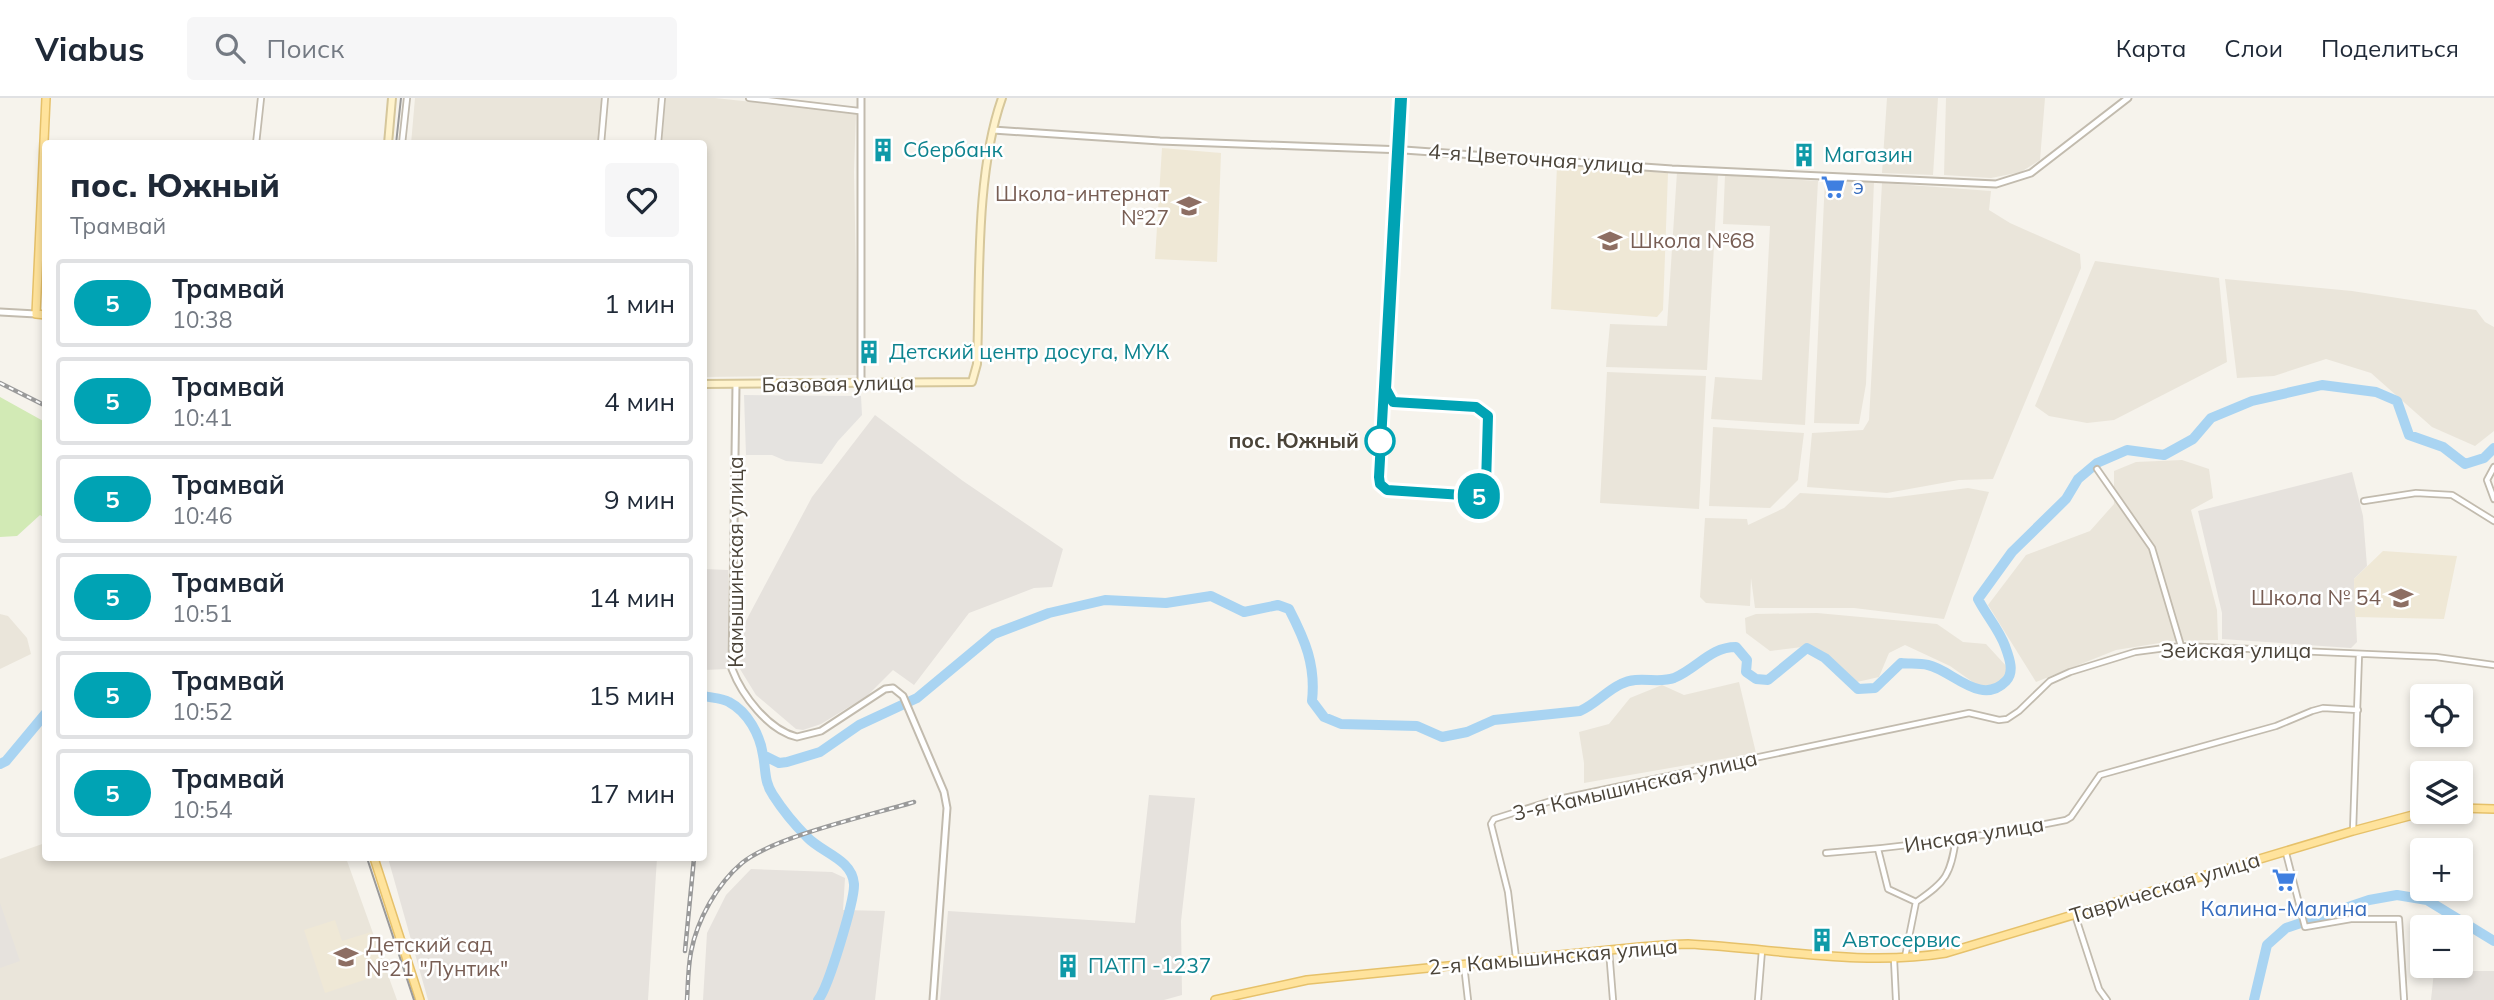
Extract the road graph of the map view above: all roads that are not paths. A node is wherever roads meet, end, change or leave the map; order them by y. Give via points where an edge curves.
1 (46, 98) edge
2 (261, 98) edge
3 (392, 98) edge
4 (407, 98) edge
5 (605, 98) edge
6 (662, 98) edge
7 (749, 98) edge
8 (861, 98) edge
9 (1002, 98) edge
10 (2128, 98) edge
11 (859, 111) junction
12 (993, 130) junction
13 (44, 140) edge
14 (256, 140) edge
15 (388, 140) edge
16 (402, 140) edge
17 (601, 140) edge
18 (658, 140) edge
19 (42, 184) edge
20 (0, 312) edge
21 (36, 314) junction
22 (42, 315) edge
23 (860, 383) junction
24 (707, 384) edge
25 (736, 385) junction
26 (2494, 467) edge
27 (2097, 469) dead end
28 (2494, 499) edge
29 (2364, 501) dead end
30 (2494, 521) edge
31 (2181, 646) junction
32 (2359, 654) junction
33 (2494, 665) edge
34 (2358, 710) junction
35 (1832, 742) joint
36 (2473, 808) edge
37 (2494, 809) edge
38 (2410, 816) edge
39 (2353, 831) junction
40 (1956, 839) junction
41 (1878, 849) junction
42 (1826, 853) dead end
43 (2286, 853) junction
44 (375, 861) edge
45 (1916, 902) junction
46 (2075, 915) junction
47 (1609, 950) junction
48 (1762, 950) junction
49 (1516, 958) junction
50 (1904, 958) junction
51 (1894, 959) junction
52 (1464, 965) junction
53 (1243, 997) edge
54 (2404, 999) edge
55 (419, 1000) edge
56 (933, 1000) edge
57 (1215, 1000) edge
58 (1468, 1000) edge
59 (1613, 1000) edge
60 (1758, 1000) edge
61 (1896, 1000) edge
62 (2107, 1000) edge

1 - 13 main road
2 - 14 street
3 - 15 main road
4 - 16 street
5 - 17 street
6 - 18 street
7 - 11 street
8 - 11 street
9 - 12 main road
10 - 12 street, 4-я Цветочная улица via 2031,173 1996,184
11 - 23 street
12 - 23 main road, Базовая улица via 985,180 977,364 972,382
19 - 21 main road
20 - 21 street
21 - 22 main road
23 - 25 main road, Базовая улица
24 - 25 main road, Базовая улица
25 - 56 street, Камышинская улица via 732,669 740,688 777,727 797,737 821,731 885,689 893,688 903,696 947,808
26 - 28 street via 2487,480
27 - 31 street via 2152,548
29 - 30 street via 2416,493 2452,495
31 - 32 street, Зейская улица
31 - 35 street, Зейская улица via 2136,652 2070,672 2050,681 2007,719 1969,713
32 - 33 street, Зейская улица
32 - 34 street
34 - 39 street
34 - 40 street, Инская улица via 2312,710 2276,726 2100,775 2066,820
35 - 49 street, 3-я Камышинская улица via 1563,798 1494,819 1492,832 1508,891
36 - 37 main road
38 - 39 main road, Таврическая улица
39 - 43 main road, Таврическая улица
40 - 41 street, Инская улица
40 - 45 street via 1949,875
41 - 42 street, Инская улица
41 - 45 street via 1888,890
43 - 46 main road, Таврическая улица
43 - 54 street via 2305,927 2351,919 2399,919
44 - 55 main road
45 - 50 street
46 - 50 main road, Таврическая улица via 1946,953
46 - 62 street via 2099,989
47 - 48 main road, 2-я Камышинская улица via 1685,944
47 - 49 main road, 2-я Камышинская улица
47 - 59 street
48 - 51 main road, 2-я Камышинская улица
48 - 60 street
49 - 52 main road, 2-я Камышинская улица
50 - 51 main road, 2-я Камышинская улица
51 - 61 street
52 - 53 main road, 2-я Камышинская улица via 1307,980
52 - 58 street
53 - 57 main road, 2-я Камышинская улица

